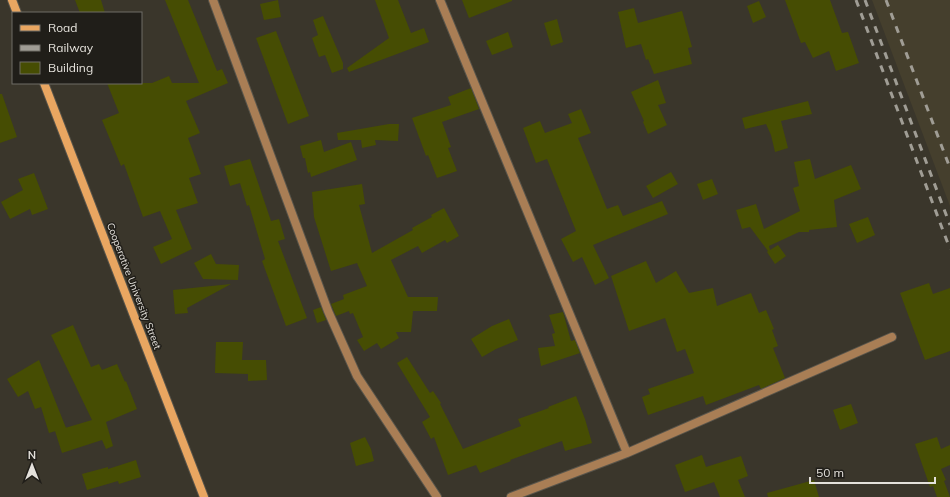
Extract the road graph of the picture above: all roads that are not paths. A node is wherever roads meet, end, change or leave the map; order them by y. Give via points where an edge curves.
1 (12, 0) edge
2 (213, 0) edge
3 (440, 0) edge
4 (17, 12) edge
5 (44, 84) edge
6 (892, 337) dead end
7 (627, 453) junction
8 (204, 497) edge
9 (437, 497) edge
10 (511, 497) edge

1 - 4 street
2 - 9 street via 328,310 354,370
3 - 7 street
5 - 8 street, Cooperative University Street
6 - 7 street
7 - 10 street

